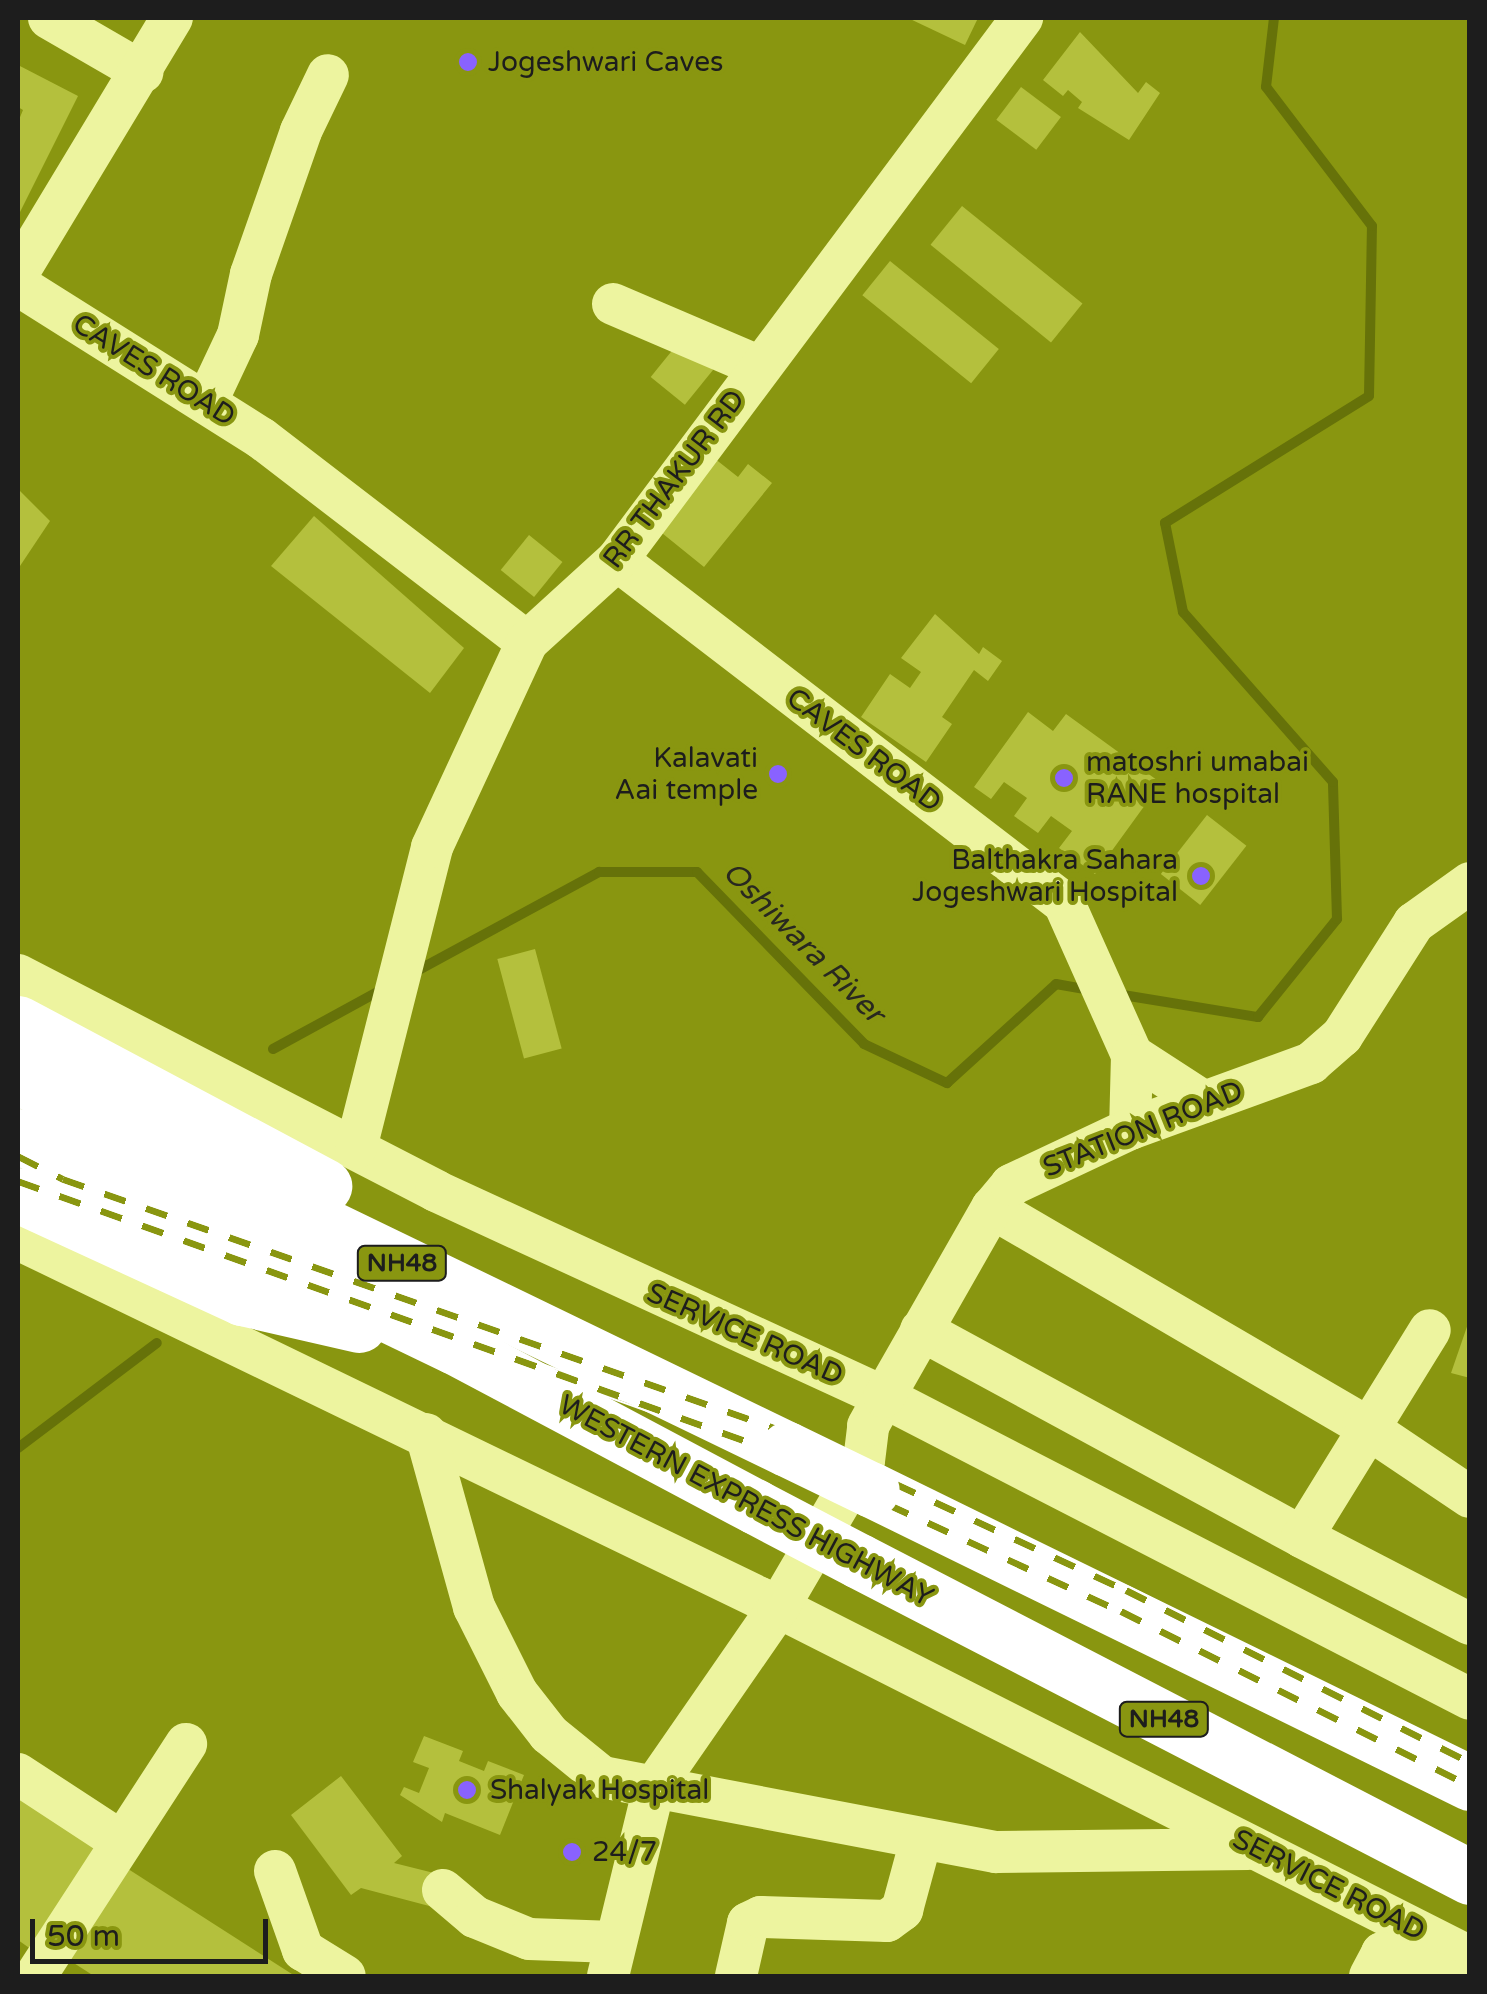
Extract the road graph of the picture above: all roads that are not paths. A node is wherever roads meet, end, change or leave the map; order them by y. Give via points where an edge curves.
1 (49, 18) edge
2 (172, 18) edge
3 (1022, 18) edge
4 (142, 72) junction
5 (328, 75) dead end
6 (18, 273) edge
7 (18, 285) edge
8 (613, 304) dead end
9 (760, 367) junction
10 (206, 403) junction
11 (616, 560) junction
12 (527, 642) junction
13 (1470, 883) edge
14 (18, 975) edge
15 (18, 1023) edge
16 (1124, 1038) junction
17 (18, 1077) edge
18 (1204, 1102) junction
19 (1130, 1129) junction
20 (18, 1136) edge
21 (356, 1148) junction
22 (18, 1196) edge
23 (992, 1208) junction
24 (18, 1238) edge
25 (466, 1323) junction
26 (921, 1330) junction
27 (1430, 1330) dead end
28 (876, 1411) junction
29 (1370, 1429) junction
30 (426, 1434) junction
31 (1470, 1497) edge
32 (1302, 1537) junction
33 (769, 1603) junction
34 (1470, 1624) edge
35 (1470, 1699) edge
36 (186, 1744) dead end
37 (18, 1774) edge
38 (1470, 1783) edge
39 (641, 1785) junction
40 (921, 1840) junction
41 (122, 1842) junction
42 (1258, 1849) junction
43 (275, 1870) dead end
44 (1470, 1877) edge
45 (444, 1890) dead end
46 (1470, 1957) edge
47 (600, 1959) edge
48 (34, 1969) edge
49 (344, 1976) edge
50 (736, 1976) edge
51 (1370, 1976) edge
52 (1441, 1976) edge

1 - 4 street
2 - 4 street
3 - 9 street, RR THAKUR RD
4 - 6 street
5 - 10 street via 251,274 238,335
7 - 10 street, CAVES ROAD
8 - 9 street
9 - 11 street, RR THAKUR RD
10 - 12 street, CAVES ROAD
11 - 12 street, RR THAKUR RD
11 - 16 street, CAVES ROAD via 1064,904
12 - 21 street, RR THAKUR RD via 432,847
13 - 18 street, STATION ROAD via 1414,923 1332,1045 1311,1062
14 - 21 street, SERVICE ROAD
15 - 25 highway via 394,1222
16 - 18 street
16 - 19 street, CAVES ROAD
17 - 25 highway, WESTERN EXPRESS HIGHWAY / NH48
18 - 19 street, STATION ROAD
19 - 23 street, STATION ROAD via 1011,1185
20 - 25 highway, WESTERN EXPRESS HIGHWAY / NH48
21 - 28 street, SERVICE ROAD
22 - 25 highway via 242,1298
23 - 26 street, STATION ROAD
23 - 29 street
24 - 30 street, SERVICE ROAD
25 - 38 highway, WESTERN EXPRESS HIGHWAY / NH48, bridge via 787,1449
25 - 44 highway, WESTERN EXPRESS HIGHWAY / NH48, bridge via 756,1507
26 - 28 street, STATION ROAD
26 - 32 street
27 - 29 street
28 - 33 street, STATION ROAD via 842,1446
28 - 35 street, SERVICE ROAD
29 - 31 street
29 - 32 street
30 - 33 street, SERVICE ROAD
30 - 39 street via 474,1608 518,1693 549,1734 602,1777
32 - 34 street
33 - 39 street, STATION ROAD
33 - 42 street, SERVICE ROAD
36 - 41 street
37 - 41 street
39 - 40 street
39 - 47 street, STATION ROAD
40 - 42 street via 996,1852
40 - 50 street via 902,1910 888,1921 762,1917 748,1923
41 - 48 street
42 - 46 street, SERVICE ROAD
43 - 49 street via 303,1950
45 - 47 street via 475,1917
51 - 52 street via 1382,1953

